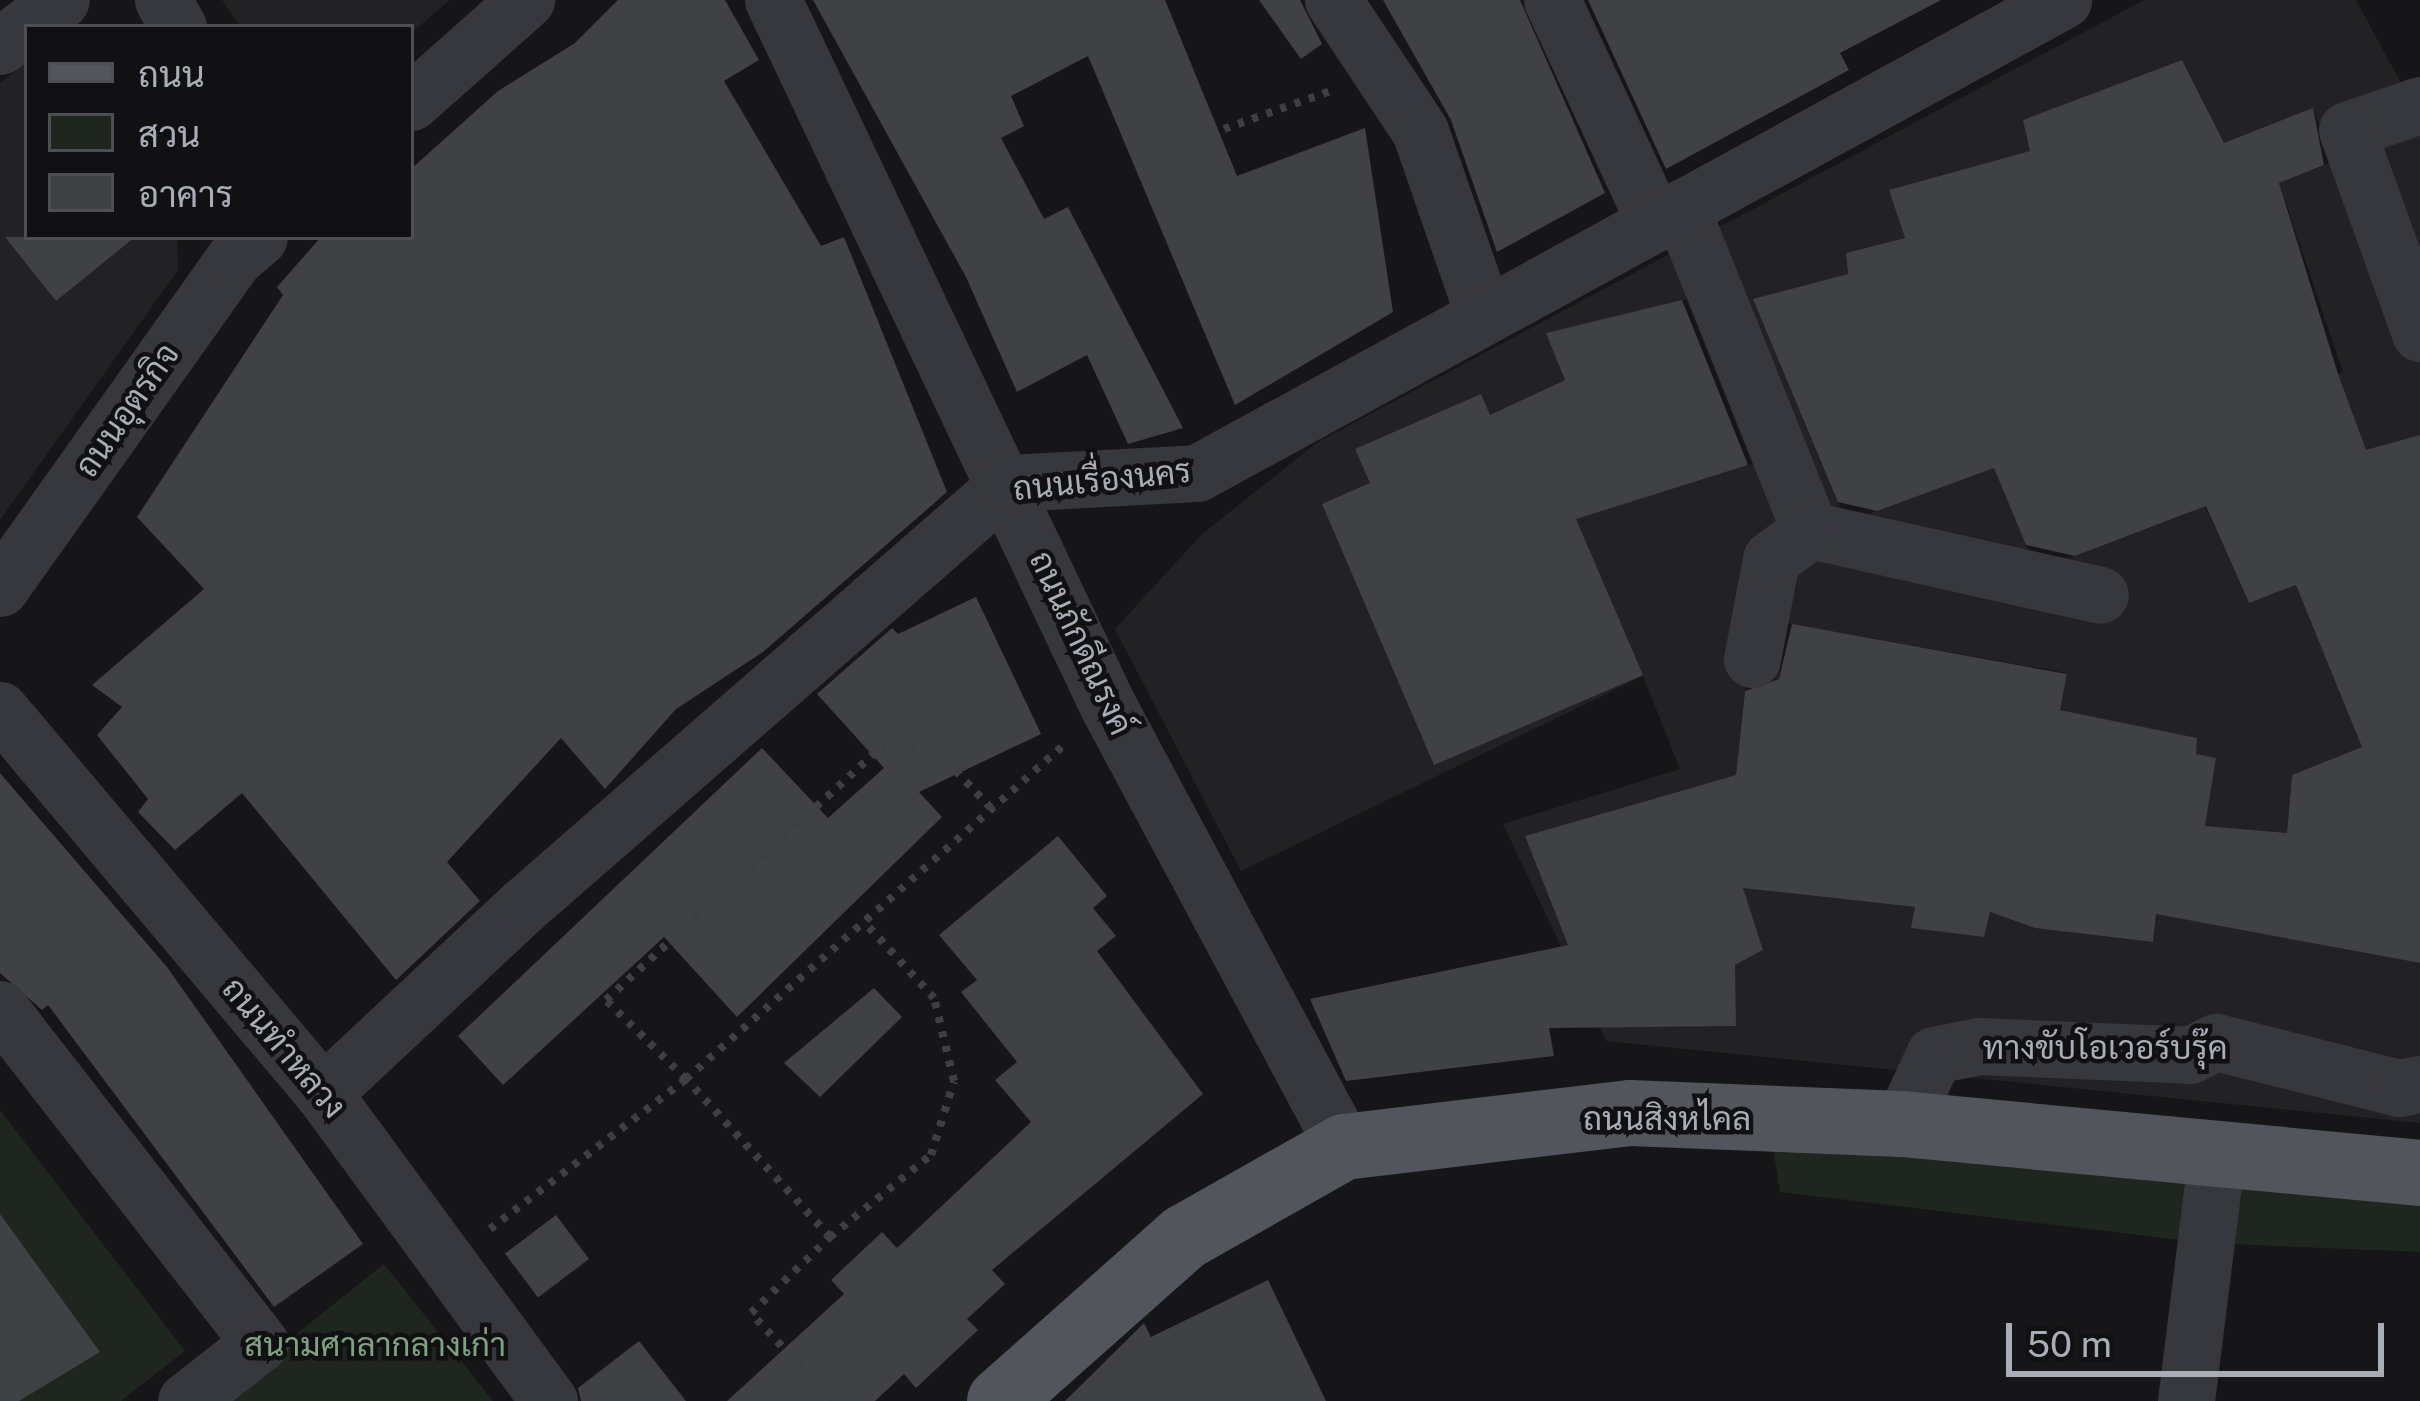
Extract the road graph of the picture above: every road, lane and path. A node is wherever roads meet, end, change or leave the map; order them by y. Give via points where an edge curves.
1 (61, 0) edge
2 (526, 0) edge
3 (772, 0) edge
4 (1334, 0) edge
5 (1552, 0) edge
6 (2063, 0) edge
7 (29, 24) edge
8 (24, 28) edge
9 (0, 46) edge
10 (1385, 71) junction
11 (414, 99) edge
12 (2420, 105) edge
13 (1224, 129) dead end
14 (1668, 216) junction
15 (242, 244) edge
16 (1484, 316) junction
17 (2420, 333) edge
18 (1008, 483) junction
19 (1810, 530) junction
20 (0, 589) edge
21 (2100, 595) dead end
22 (1752, 659) dead end
23 (1108, 706) junction
24 (0, 710) edge
25 (992, 808) junction
26 (864, 922) junction
27 (0, 1009) edge
28 (686, 1079) junction
29 (2420, 1084) edge
30 (323, 1094) junction
31 (1902, 1124) junction
32 (1344, 1147) junction
33 (2216, 1160) junction
34 (2420, 1173) edge
35 (830, 1237) junction
36 (450, 1259) junction
37 (186, 1401) edge
38 (549, 1401) edge
39 (832, 1401) edge
40 (1000, 1401) edge
41 (2186, 1401) edge

1 - 7 street
2 - 11 street
3 - 18 street, ถนนภักดีณรงค์
4 - 10 street
5 - 14 street
6 - 14 street, ถนนเรื่องนคร
8 - 9 street
10 - 13 path
10 - 16 street via 1420,131
12 - 17 street via 2347,130
14 - 16 street, ถนนเรื่องนคร
14 - 19 street
15 - 20 street, ถนนอุตรกิจ
16 - 18 street, ถนนเรื่องนคร via 1197,473
18 - 23 street, ถนนภักดีณรงค์
18 - 30 street, ถนนเรื่องนคร via 523,906
19 - 21 street
19 - 22 street via 1772,559
23 - 25 path
23 - 32 street, ถนนภักดีณรงค์
24 - 30 street, ถนนทำหลวง
25 - 26 path
25 - 28 path via 935,749 881,747 606,1000
26 - 28 path
26 - 35 path via 934,998 954,1081 931,1155
27 - 37 street via 260,1343
28 - 35 path
28 - 36 path
29 - 31 street, ทางขับโอเวอร์บรุ๊ค via 2399,1088 2216,1042 2190,1055 1979,1046 1934,1055
30 - 36 street, ถนนทำหลวง
31 - 32 main road, ถนนสิงหไคล via 1630,1113
31 - 33 main road, ถนนสิงหไคล
32 - 40 main road, ถนนสิงหไคล via 1185,1237
33 - 34 main road, ถนนสิงหไคล
33 - 41 street
35 - 39 path via 752,1313
36 - 38 street, ถนนทำหลวง

